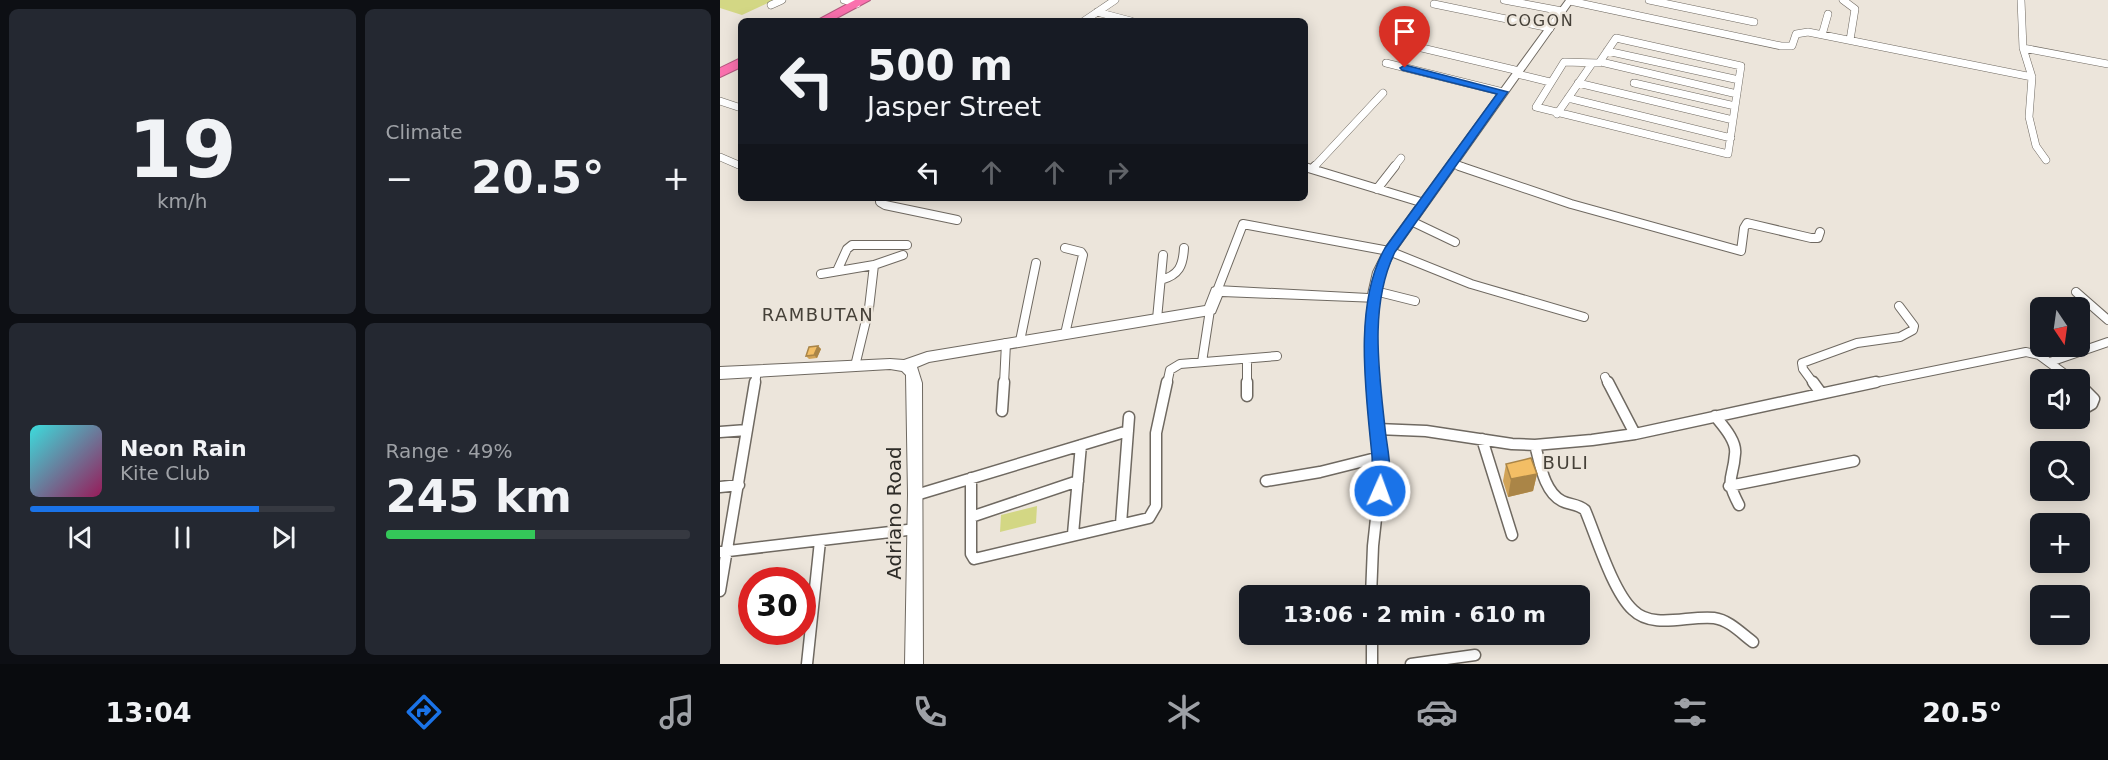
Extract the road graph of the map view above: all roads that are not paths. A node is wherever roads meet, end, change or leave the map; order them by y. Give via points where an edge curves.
1 (782, 0) edge
2 (844, 0) edge
3 (1115, 0) edge
4 (1504, 0) edge
5 (1570, 0) edge
6 (1649, 0) edge
7 (1844, 0) edge
8 (2021, 0) edge
9 (861, 2) edge
10 (1434, 4) dead end
11 (771, 5) dead end
12 (1562, 11) junction
13 (1097, 12) junction
14 (1827, 14) dead end
15 (828, 18) edge
16 (1088, 18) edge
17 (1120, 18) edge
18 (1754, 22) dead end
19 (1550, 28) junction
20 (1822, 34) junction
21 (1850, 40) junction
22 (1405, 44) dead end
23 (2023, 48) junction
24 (1607, 51) junction
25 (1601, 62) junction
26 (1386, 63) dead end
27 (738, 64) edge
28 (2108, 64) edge
29 (1591, 65) junction
30 (1640, 71) junction
31 (1518, 72) junction
32 (720, 73) edge
33 (2032, 77) junction
34 (1739, 80) junction
35 (1550, 82) junction
36 (1578, 83) junction
37 (1634, 83) junction
38 (1503, 92) junction
39 (1383, 93) dead end
40 (1737, 94) junction
41 (1626, 95) junction
42 (1569, 98) junction
43 (720, 101) edge
44 (1735, 106) junction
45 (738, 107) edge
46 (1557, 114) junction
47 (1733, 120) junction
48 (1731, 138) junction
49 (720, 157) edge
50 (1401, 158) dead end
51 (2046, 160) dead end
52 (1451, 163) junction
53 (738, 165) edge
54 (1308, 168) edge
55 (1377, 189) junction
56 (880, 201) edge
57 (1424, 203) junction
58 (957, 220) dead end
59 (1411, 221) junction
60 (1820, 232) dead end
61 (1455, 242) dead end
62 (907, 245) dead end
63 (1065, 248) dead end
64 (1184, 248) dead end
65 (1389, 251) junction
66 (903, 255) dead end
67 (1162, 255) dead end
68 (1036, 263) dead end
69 (874, 265) junction
70 (837, 271) junction
71 (821, 274) dead end
72 (1161, 280) junction
73 (1218, 291) junction
74 (2076, 292) dead end
75 (1374, 295) junction
76 (1415, 301) dead end
77 (1899, 306) dead end
78 (1210, 310) junction
79 (1584, 317) dead end
80 (1157, 319) junction
81 (2108, 320) edge
82 (1065, 334) junction
83 (1013, 342) junction
84 (2108, 342) edge
85 (1276, 356) dead end
86 (1247, 359) junction
87 (1203, 362) junction
88 (2050, 362) junction
89 (855, 366) junction
90 (905, 366) junction
91 (2059, 369) edge
92 (757, 371) junction
93 (720, 373) edge
94 (1605, 377) dead end
95 (1821, 393) junction
96 (1246, 396) dead end
97 (1002, 411) dead end
98 (1715, 416) junction
99 (1129, 417) dead end
100 (1377, 429) junction
101 (747, 430) junction
102 (1128, 431) junction
103 (720, 432) edge
104 (1635, 434) junction
105 (1482, 439) junction
106 (1081, 445) junction
107 (1535, 445) junction
108 (1380, 457) junction
109 (1854, 461) dead end
110 (971, 478) junction
111 (1078, 481) junction
112 (1266, 482) dead end
113 (739, 485) junction
114 (1729, 486) junction
115 (720, 487) edge
116 (916, 495) junction
117 (1739, 505) dead end
118 (971, 517) junction
119 (1121, 524) junction
120 (916, 529) junction
121 (1073, 534) junction
122 (1512, 535) dead end
123 (820, 541) junction
124 (724, 551) edge
125 (1371, 585) edge
126 (720, 591) edge
127 (1753, 642) dead end
128 (1372, 645) edge
129 (1475, 655) dead end
130 (807, 664) edge
131 (914, 664) edge
132 (1372, 664) edge
133 (1411, 664) edge

1 - 11 street
2 - 9 street
3 - 13 street
4 - 12 street
5 - 12 street
5 - 20 street via 1786,47 1793,45 1798,33
6 - 18 street
7 - 21 street via 1855,9
8 - 23 street
9 - 15 highway
10 - 19 street
12 - 19 street
13 - 16 street
13 - 17 street
14 - 20 street
19 - 31 street
20 - 21 street
21 - 33 street
22 - 31 street
23 - 28 street
23 - 33 street
24 - 25 street
24 - 34 street
24 - 34 street via 1614,39 1620,38 1738,64 1743,68
25 - 29 street
25 - 30 street
26 - 38 street
27 - 32 highway
29 - 35 street via 1566,61
29 - 36 street
30 - 37 street
30 - 40 street
31 - 35 street
31 - 38 street
33 - 51 street via 2029,117 2036,146
34 - 40 street
35 - 46 street via 1535,106
36 - 41 street
36 - 42 street
37 - 41 street
37 - 44 street
38 - 52 street
39 - 54 street
40 - 44 street
41 - 47 street
42 - 46 street
42 - 48 street
43 - 45 street
44 - 47 street
46 - 48 street via 1722,154 1728,153
47 - 48 street
49 - 53 street
50 - 55 street
52 - 57 street
52 - 60 street via 1571,204 1741,251 1747,223 1811,238 1818,238
54 - 55 street
55 - 57 street
56 - 58 street
57 - 59 street
59 - 61 street
59 - 65 street
62 - 70 street via 852,245
63 - 82 street via 1083,255
64 - 72 street via 1179,273
65 - 73 street via 1243,224
65 - 75 street
65 - 79 street via 1471,284
66 - 69 street
67 - 72 street
68 - 83 street
69 - 70 street
69 - 89 street via 869,308
70 - 71 street
72 - 80 street
73 - 75 street
73 - 78 street
74 - 81 street
75 - 76 street
75 - 100 street via 1372,379
77 - 95 street via 1913,322 1913,330 1908,333 1857,343 1802,363
78 - 80 street
78 - 87 street
80 - 82 street
82 - 83 street
83 - 90 street via 927,357
83 - 97 street
84 - 88 street
85 - 86 street
86 - 87 street
86 - 96 street
87 - 119 street via 1180,364 1170,370 1157,423 1155,511 1149,518
88 - 91 street
88 - 95 street via 2033,352 2019,352
89 - 90 street
89 - 92 street
90 - 116 street, Adriano Road via 913,372 915,383
92 - 93 street
92 - 101 street
94 - 104 street
95 - 98 street
98 - 104 street
98 - 114 street via 1732,439 1736,452
99 - 102 street
100 - 105 street
100 - 108 street
101 - 103 street
101 - 113 street
102 - 106 street
102 - 119 street
104 - 107 street
105 - 107 street
105 - 122 street
106 - 110 street
106 - 111 street
107 - 127 street via 1552,493 1585,510 1620,593 1633,611 1660,620 1714,618
108 - 112 street
108 - 125 street via 1382,473
109 - 114 street
110 - 116 street
110 - 118 street
111 - 118 street
111 - 121 street
113 - 115 street
113 - 124 street
114 - 117 street
116 - 120 street, Adriano Road
118 - 121 street via 974,559
119 - 121 street
120 - 123 street
120 - 131 street, Adriano Road
123 - 124 street
123 - 130 street
124 - 126 street
128 - 132 street
129 - 133 street

